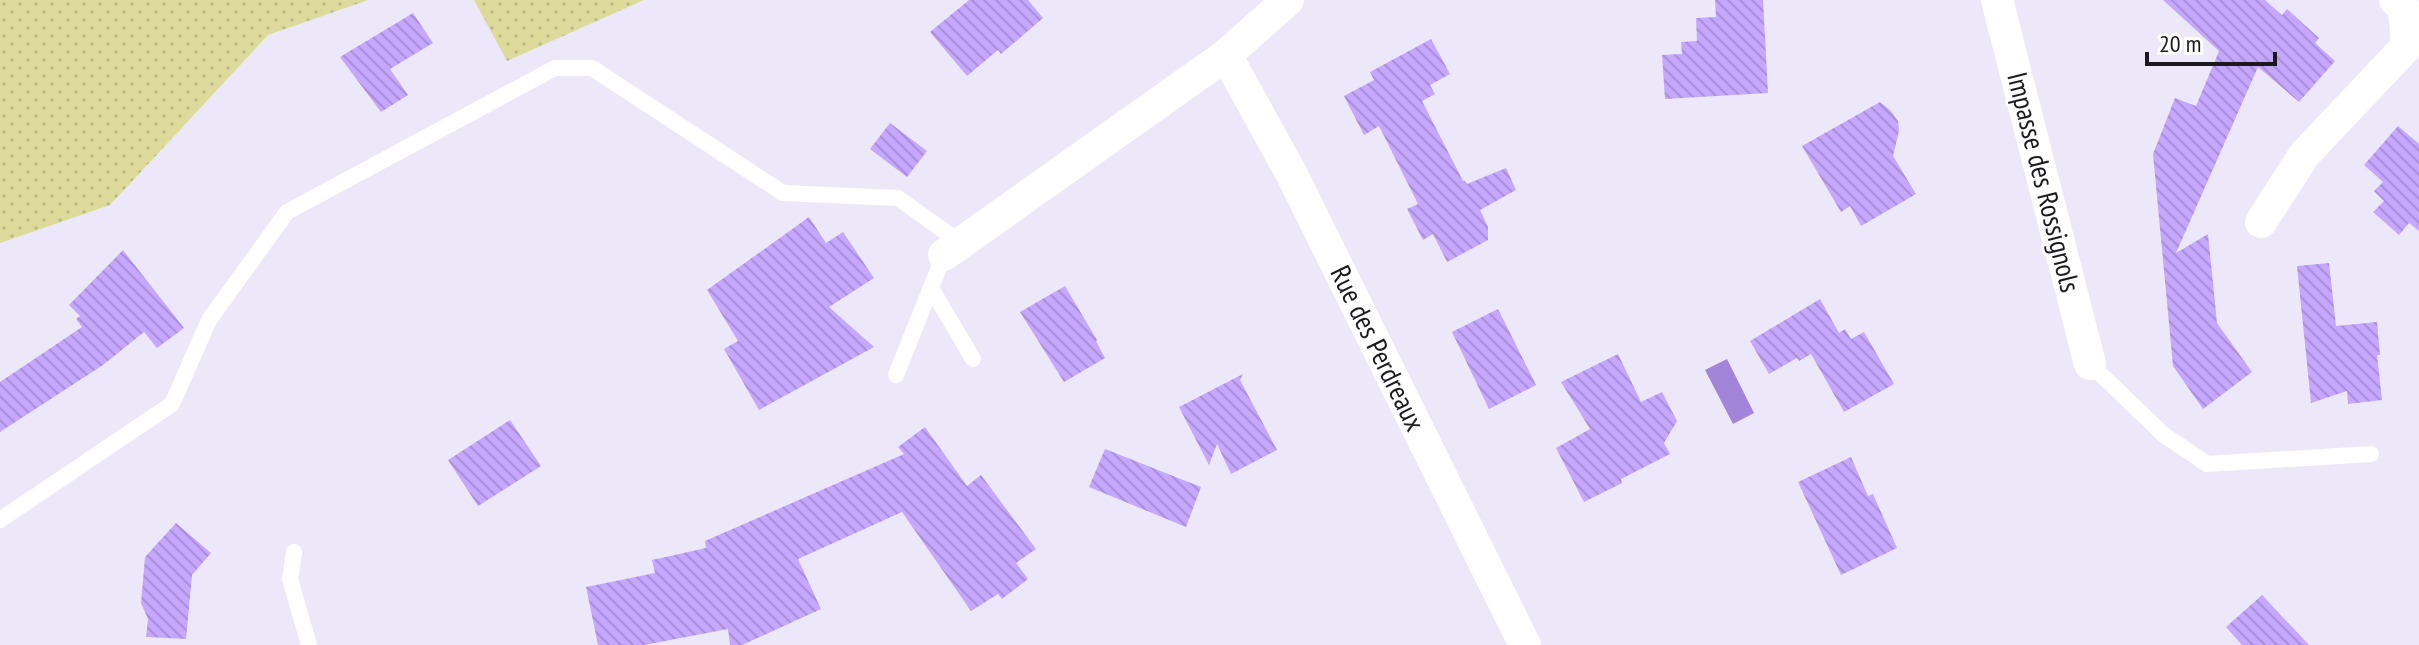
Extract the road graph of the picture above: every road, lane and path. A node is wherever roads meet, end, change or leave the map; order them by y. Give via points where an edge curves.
1 (1288, 0) edge
2 (1997, 0) edge
3 (2395, 0) edge
4 (1226, 55) junction
5 (2261, 222) dead end
6 (952, 249) junction
7 (931, 288) junction
8 (973, 359) dead end
9 (2090, 364) joint
10 (896, 375) dead end
11 (2371, 454) dead end
12 (0, 520) edge
13 (294, 552) dead end
14 (309, 645) edge
15 (1525, 645) edge

1 - 4 street
2 - 9 street, Impasse des Rossignols
3 - 5 street via 2404,8 2407,46 2304,155
4 - 6 street
4 - 15 street, Rue des Perdreaux via 1291,173
6 - 7 lane
6 - 12 lane via 898,198 783,193 592,68 555,68 287,212 209,320 172,404
7 - 8 lane
7 - 10 lane
9 - 11 lane via 2164,435 2207,464
13 - 14 lane via 290,579

